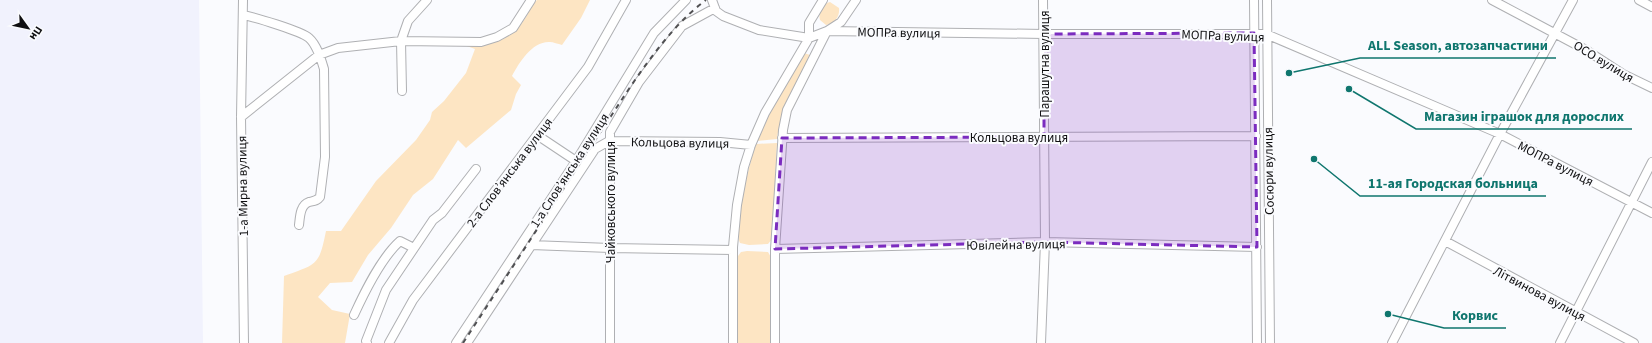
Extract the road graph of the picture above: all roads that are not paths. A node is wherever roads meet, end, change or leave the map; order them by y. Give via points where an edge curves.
1 (244, 0) edge
2 (427, 0) edge
3 (531, 0) edge
4 (626, 0) edge
5 (686, 0) edge
6 (823, 0) edge
7 (856, 0) edge
8 (1043, 0) edge
9 (1254, 0) edge
10 (1267, 0) edge
11 (1492, 0) edge
12 (1573, 0) edge
13 (1639, 0) edge
14 (713, 4) edge
15 (1652, 7) edge
16 (243, 15) junction
17 (827, 31) junction
18 (1259, 33) junction
19 (1554, 33) junction
20 (1044, 34) junction
21 (809, 38) junction
22 (401, 41) junction
23 (319, 55) junction
24 (1652, 88) edge
25 (402, 91) dead end
26 (241, 116) junction
27 (1500, 134) junction
28 (537, 135) junction
29 (1256, 136) junction
30 (1044, 137) junction
31 (782, 138) junction
32 (610, 141) junction
33 (751, 145) junction
34 (576, 161) junction
35 (1652, 162) edge
36 (476, 169) dead end
37 (1632, 202) junction
38 (1652, 213) edge
39 (299, 225) dead end
40 (1045, 242) junction
41 (1445, 242) junction
42 (531, 244) junction
43 (414, 248) junction
44 (610, 248) junction
45 (1258, 248) junction
46 (775, 249) junction
47 (733, 250) junction
48 (1576, 313) junction
49 (354, 315) dead end
50 (244, 343) edge
51 (367, 343) edge
52 (390, 343) edge
53 (456, 343) edge
54 (467, 343) edge
55 (610, 343) edge
56 (733, 343) edge
57 (775, 343) edge
58 (1041, 343) edge
59 (1257, 343) edge
60 (1270, 343) edge
61 (1392, 343) edge
62 (1560, 343) edge
63 (1634, 343) edge

1 - 16 street, 1-а Мирна вулиця
2 - 22 street via 408,22
3 - 22 street via 513,28 497,37 481,42
4 - 28 street, 2-а Слов’янська вулиця via 588,67
5 - 34 street, 1-а Слов’янська вулиця via 654,33
6 - 21 street via 809,23
7 - 17 street via 841,22
8 - 20 street, Парашутна вулиця
9 - 18 street, Сосюри вулиця
10 - 18 street, Сосюри вулиця
11 - 19 street, ОСО вулиця
12 - 19 street
13 - 15 street
14 - 21 street via 723,16 759,30
14 - 32 street, Чайковського вулиця via 682,26 635,89 610,132
16 - 23 street via 308,38
16 - 26 street, 1-а Мирна вулиця
17 - 20 street, МОПРа вулиця
17 - 21 street
17 - 31 street via 788,110
18 - 20 street, МОПРа вулиця
18 - 27 street, МОПРа вулиця
18 - 29 street, Сосюри вулиця
18 - 60 street, Сосюри вулиця
19 - 24 street, ОСО вулиця
19 - 27 street
20 - 30 street, Парашутна вулиця
21 - 33 street via 765,113
22 - 23 street via 338,48
22 - 25 street
23 - 26 street
23 - 39 street via 324,69 324,167 320,197 303,206
26 - 50 street, 1-а Мирна вулиця
27 - 37 street, МОПРа вулиця
27 - 41 street
28 - 34 street
28 - 52 street, 2-а Слов’янська вулиця via 413,300
29 - 30 street, Кольцова вулиця
29 - 45 street, Сосюри вулиця
30 - 31 street, Кольцова вулиця
30 - 40 street, Парашутна вулиця
31 - 46 street
32 - 33 street, Кольцова вулиця via 720,142
32 - 42 street via 595,149
32 - 44 street, Чайковського вулиця
33 - 47 street via 737,204
34 - 53 street, 1-а Слов’янська вулиця
35 - 37 street
36 - 43 street via 442,213 433,220
37 - 38 street, МОПРа вулиця
37 - 48 street
40 - 45 street, Ювілейна вулиця
40 - 46 street, Ювілейна вулиця
40 - 58 street, Парашутна вулиця
41 - 48 street, Літвинова вулиця
41 - 61 street
42 - 44 street
42 - 54 street
43 - 49 street via 400,240 392,247
43 - 51 street via 386,290
44 - 47 street
44 - 55 street, Чайковського вулиця
45 - 59 street, Сосюри вулиця
46 - 57 street
47 - 56 street
48 - 62 street
48 - 63 street, Літвинова вулиця

